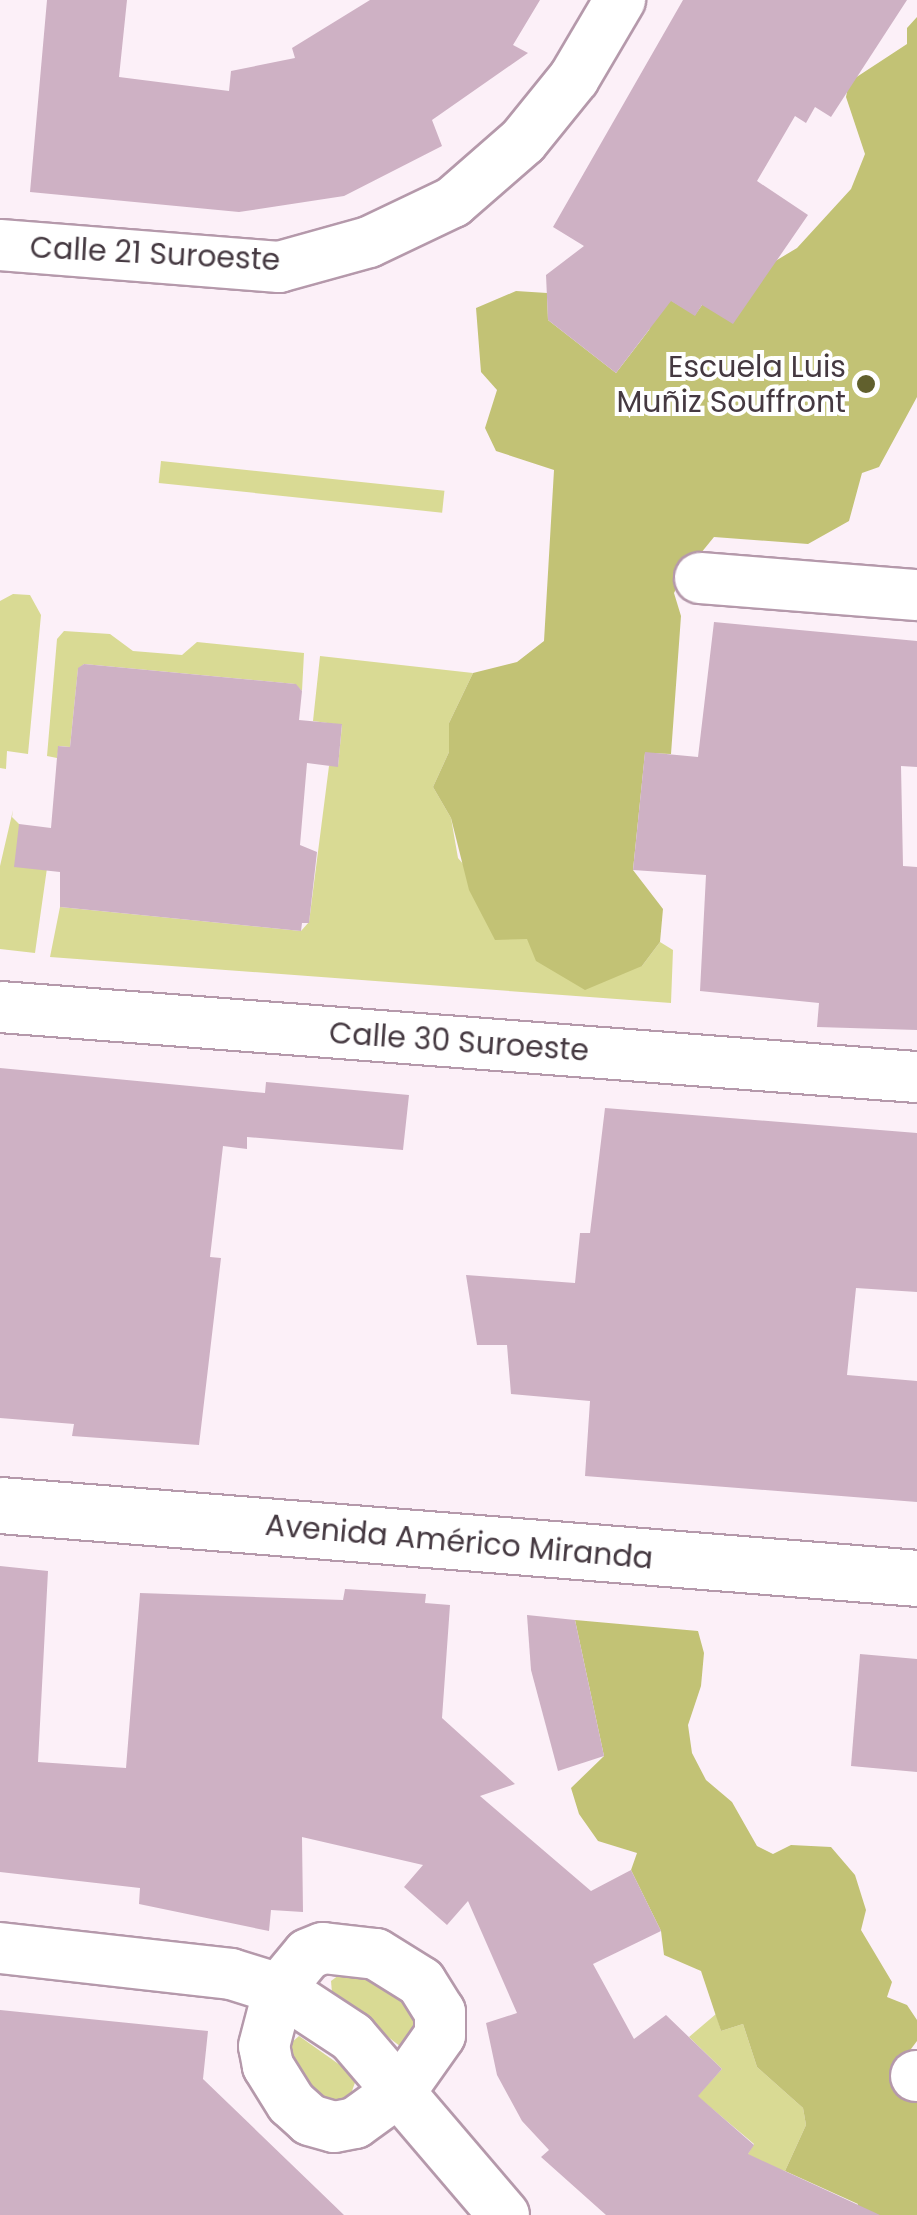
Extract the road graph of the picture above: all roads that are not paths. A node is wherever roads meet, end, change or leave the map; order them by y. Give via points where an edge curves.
1 (620, 0) edge
2 (0, 245) edge
3 (700, 578) dead end
4 (917, 595) edge
5 (0, 1007) edge
6 (917, 1077) edge
7 (0, 1505) edge
8 (917, 1578) edge
9 (0, 1948) edge
10 (280, 1989) junction
11 (402, 2089) junction
12 (504, 2215) edge

1 - 2 street, Calle 21 Suroeste via 574,78 523,141 454,202 368,242 279,266
3 - 4 street
5 - 6 street, Calle 30 Suroeste
7 - 8 street, Avenida Américo Miranda
9 - 10 street via 231,1974
10 - 11 street via 352,2038
10 - 11 street via 265,2025 268,2066 310,2120 334,2127 355,2123
10 - 11 street via 308,1954 323,1948 376,1954 421,1982 440,2012 440,2035
11 - 12 street

